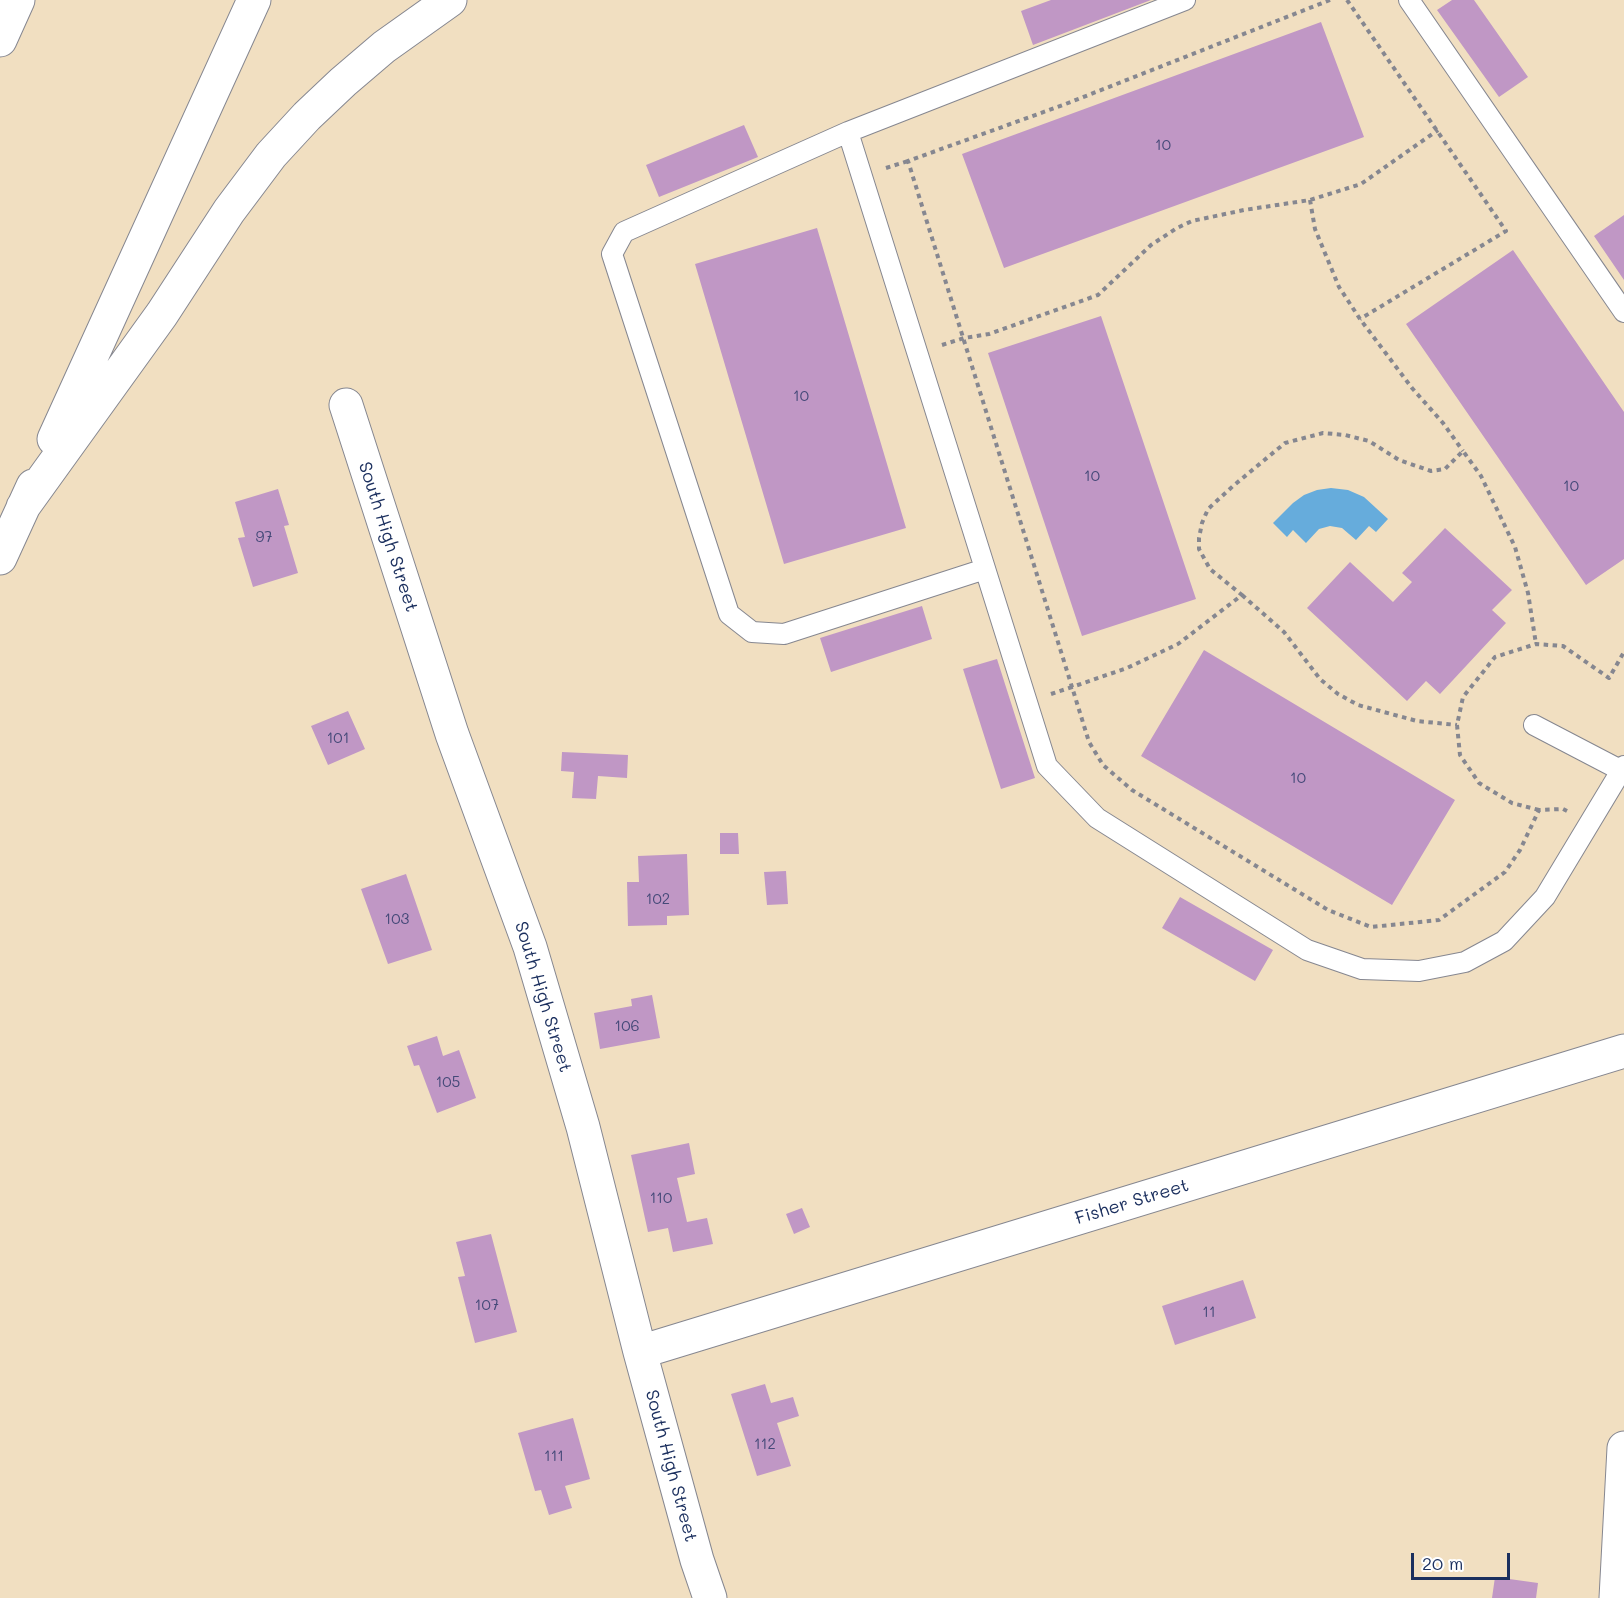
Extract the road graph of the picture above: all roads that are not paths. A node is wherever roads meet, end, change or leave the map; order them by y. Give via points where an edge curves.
1 (18, 0) edge
2 (254, 0) edge
3 (450, 0) edge
4 (1185, 0) edge
5 (1409, 0) edge
6 (0, 40) edge
7 (848, 132) junction
8 (1624, 312) edge
9 (346, 405) dead end
10 (23, 507) junction
11 (0, 558) edge
12 (985, 569) junction
13 (1534, 725) dead end
14 (1623, 770) edge
15 (1624, 1051) edge
16 (640, 1352) junction
17 (1624, 1448) edge
18 (710, 1598) edge
19 (1616, 1598) edge

1 - 6 main road
2 - 10 main road
3 - 10 main road via 349,76 271,155
4 - 7 lane
5 - 8 lane
7 - 12 lane
7 - 12 lane via 624,232 612,254 729,614 752,632 784,634
9 - 16 main road, South High Street via 452,734 530,947 583,1127
10 - 11 main road
12 - 14 lane via 1047,766 1097,818 1307,950 1362,969 1419,972 1465,962 1504,941 1545,897
13 - 14 lane
15 - 16 main road, Fisher Street
16 - 18 main road, South High Street
17 - 19 main road

